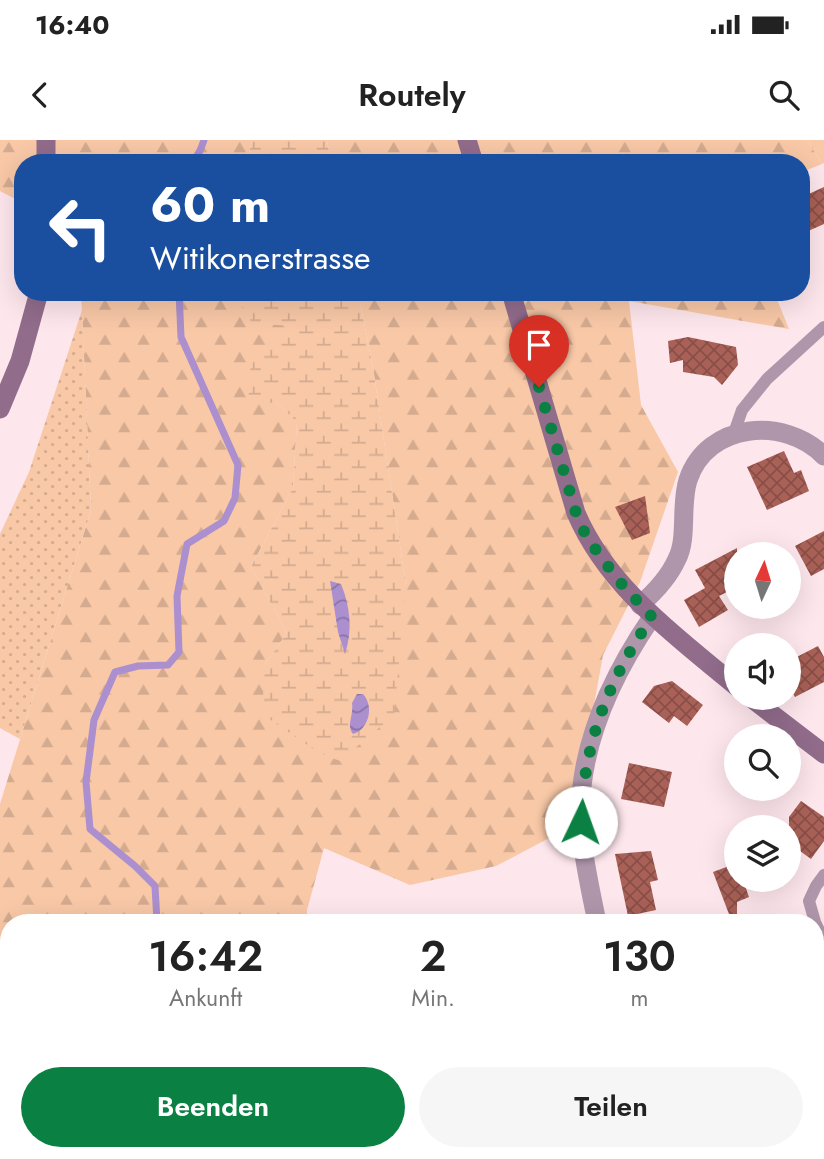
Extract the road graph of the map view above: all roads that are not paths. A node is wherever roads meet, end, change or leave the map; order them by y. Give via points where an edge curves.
1 (37, 301) edge
2 (514, 301) edge
3 (824, 327) edge
4 (0, 409) edge
5 (734, 433) junction
6 (824, 456) edge
7 (646, 611) junction
8 (724, 676) edge
9 (767, 710) edge
10 (824, 754) edge
11 (824, 875) edge
12 (596, 914) edge
13 (812, 914) edge

1 - 4 main road via 20,361
2 - 7 main road via 576,513 593,548
3 - 5 lane via 767,379 742,410
5 - 6 street via 763,430 797,436
5 - 7 street via 713,446 692,470 678,558
7 - 8 main road
7 - 12 street via 611,684 586,768 581,832
9 - 10 main road
11 - 13 lane via 808,901

